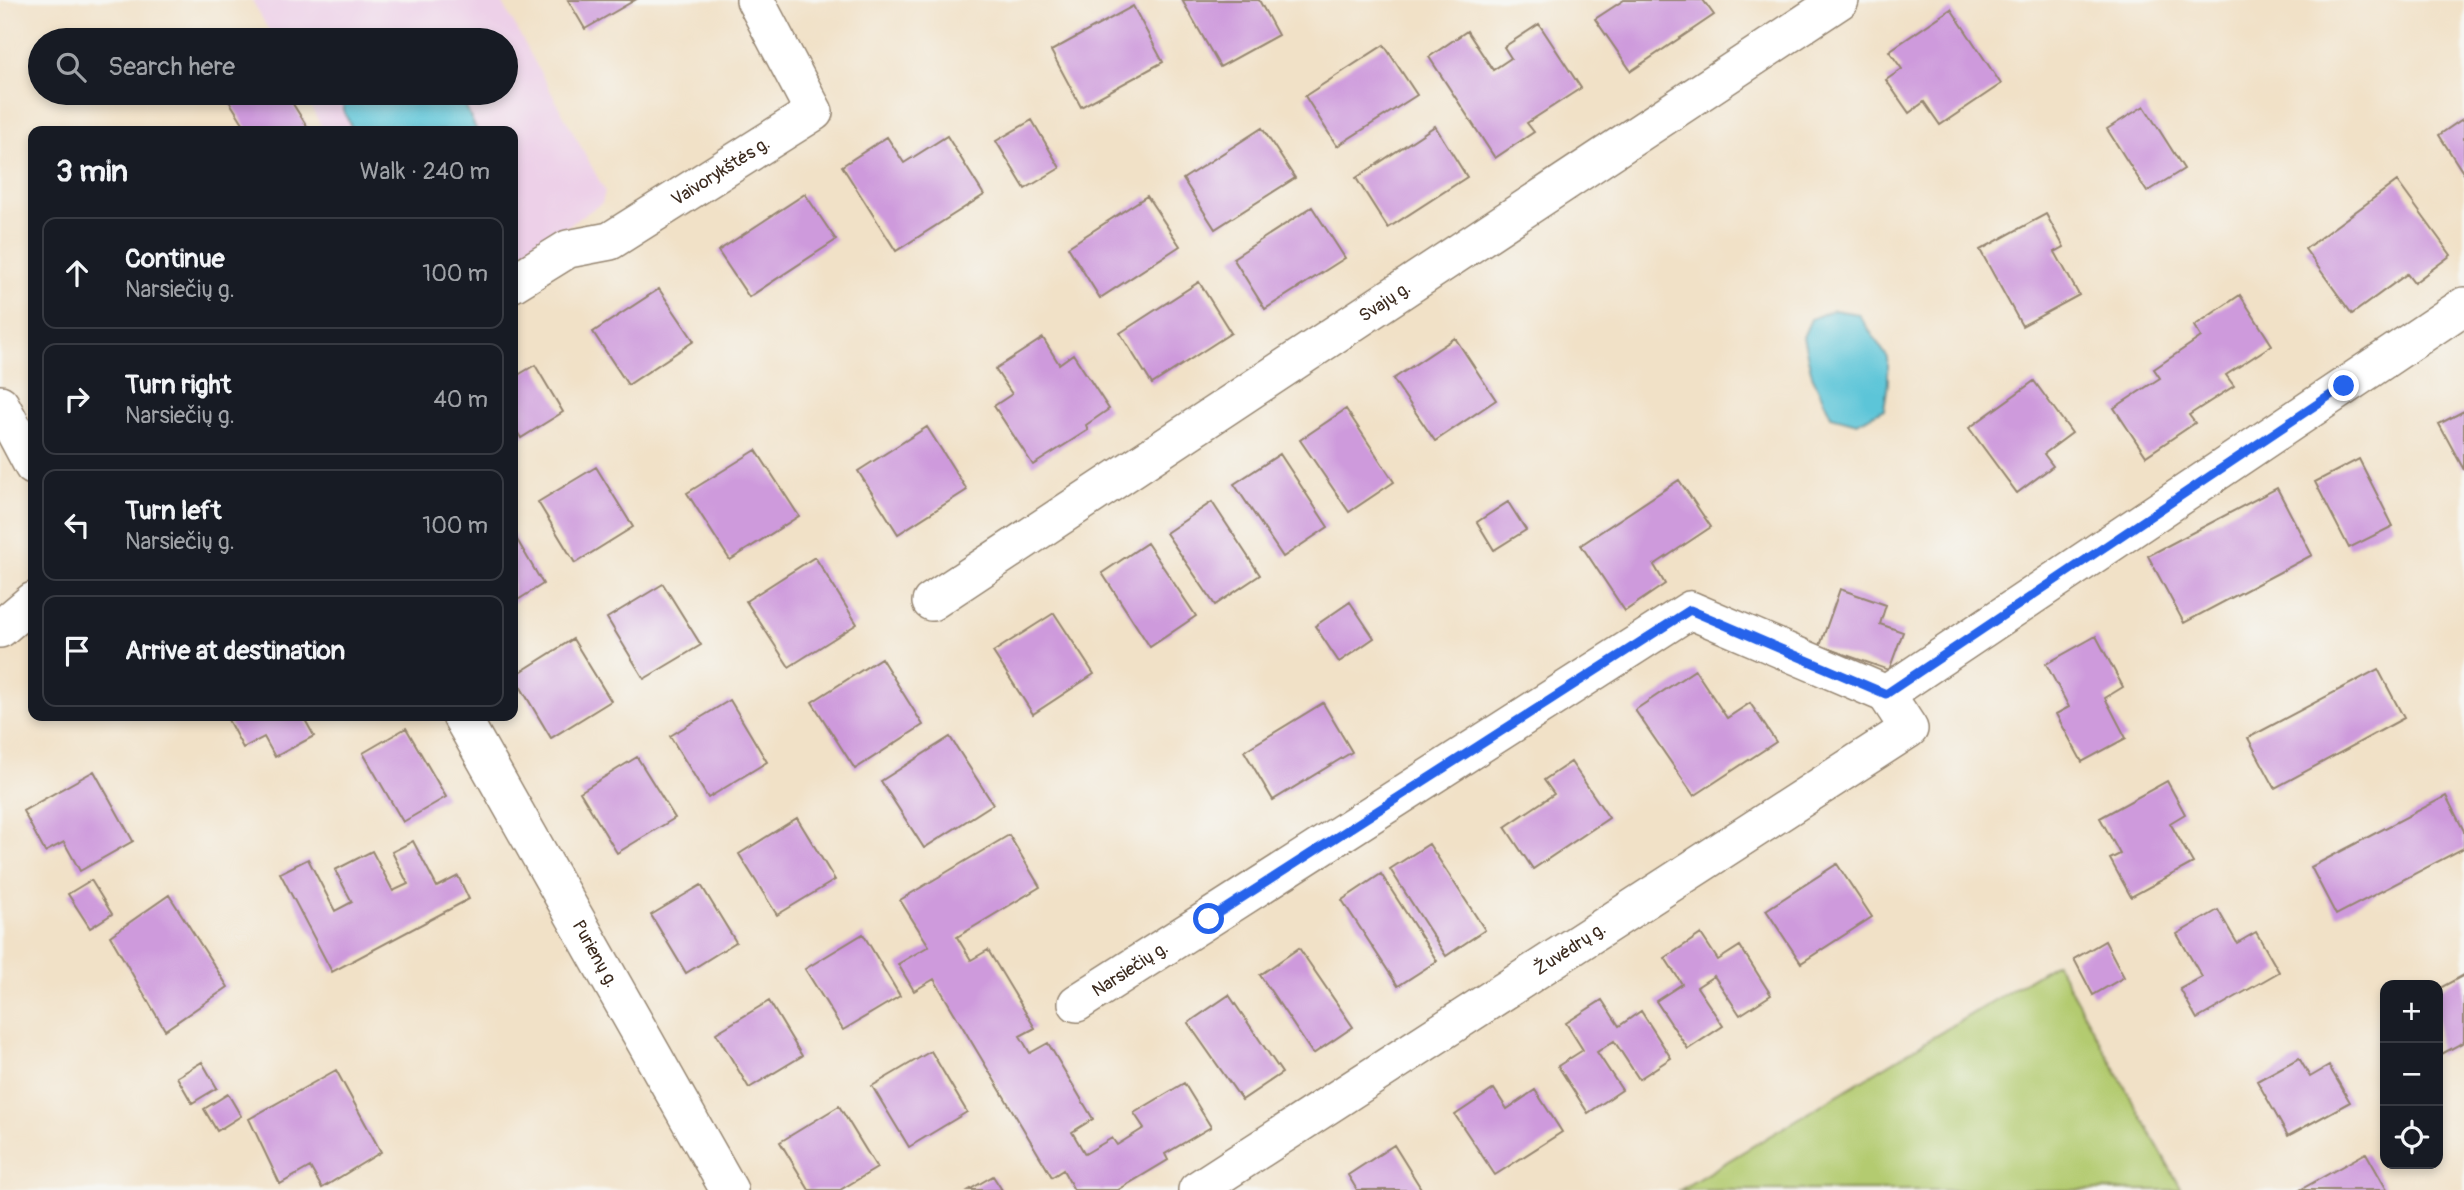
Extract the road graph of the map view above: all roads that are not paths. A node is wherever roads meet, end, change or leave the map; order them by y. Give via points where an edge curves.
1 (755, 0) edge
2 (1840, 0) edge
3 (518, 280) edge
4 (2464, 306) edge
5 (0, 404) edge
6 (28, 457) edge
7 (931, 602) dead end
8 (28, 605) edge
9 (0, 629) edge
10 (1886, 694) junction
11 (464, 721) edge
12 (1077, 1003) dead end
13 (729, 1190) edge
14 (1197, 1190) edge

1 - 3 street, Vaivorykštės g. via 814,112 610,241 568,249
2 - 7 street, Svajų g.
4 - 10 street
5 - 6 street
8 - 9 street
10 - 12 street, Narsiečių g. via 1690,610
10 - 14 street, Žuvėdrų g. via 1909,729
11 - 13 street, Purienų g.

